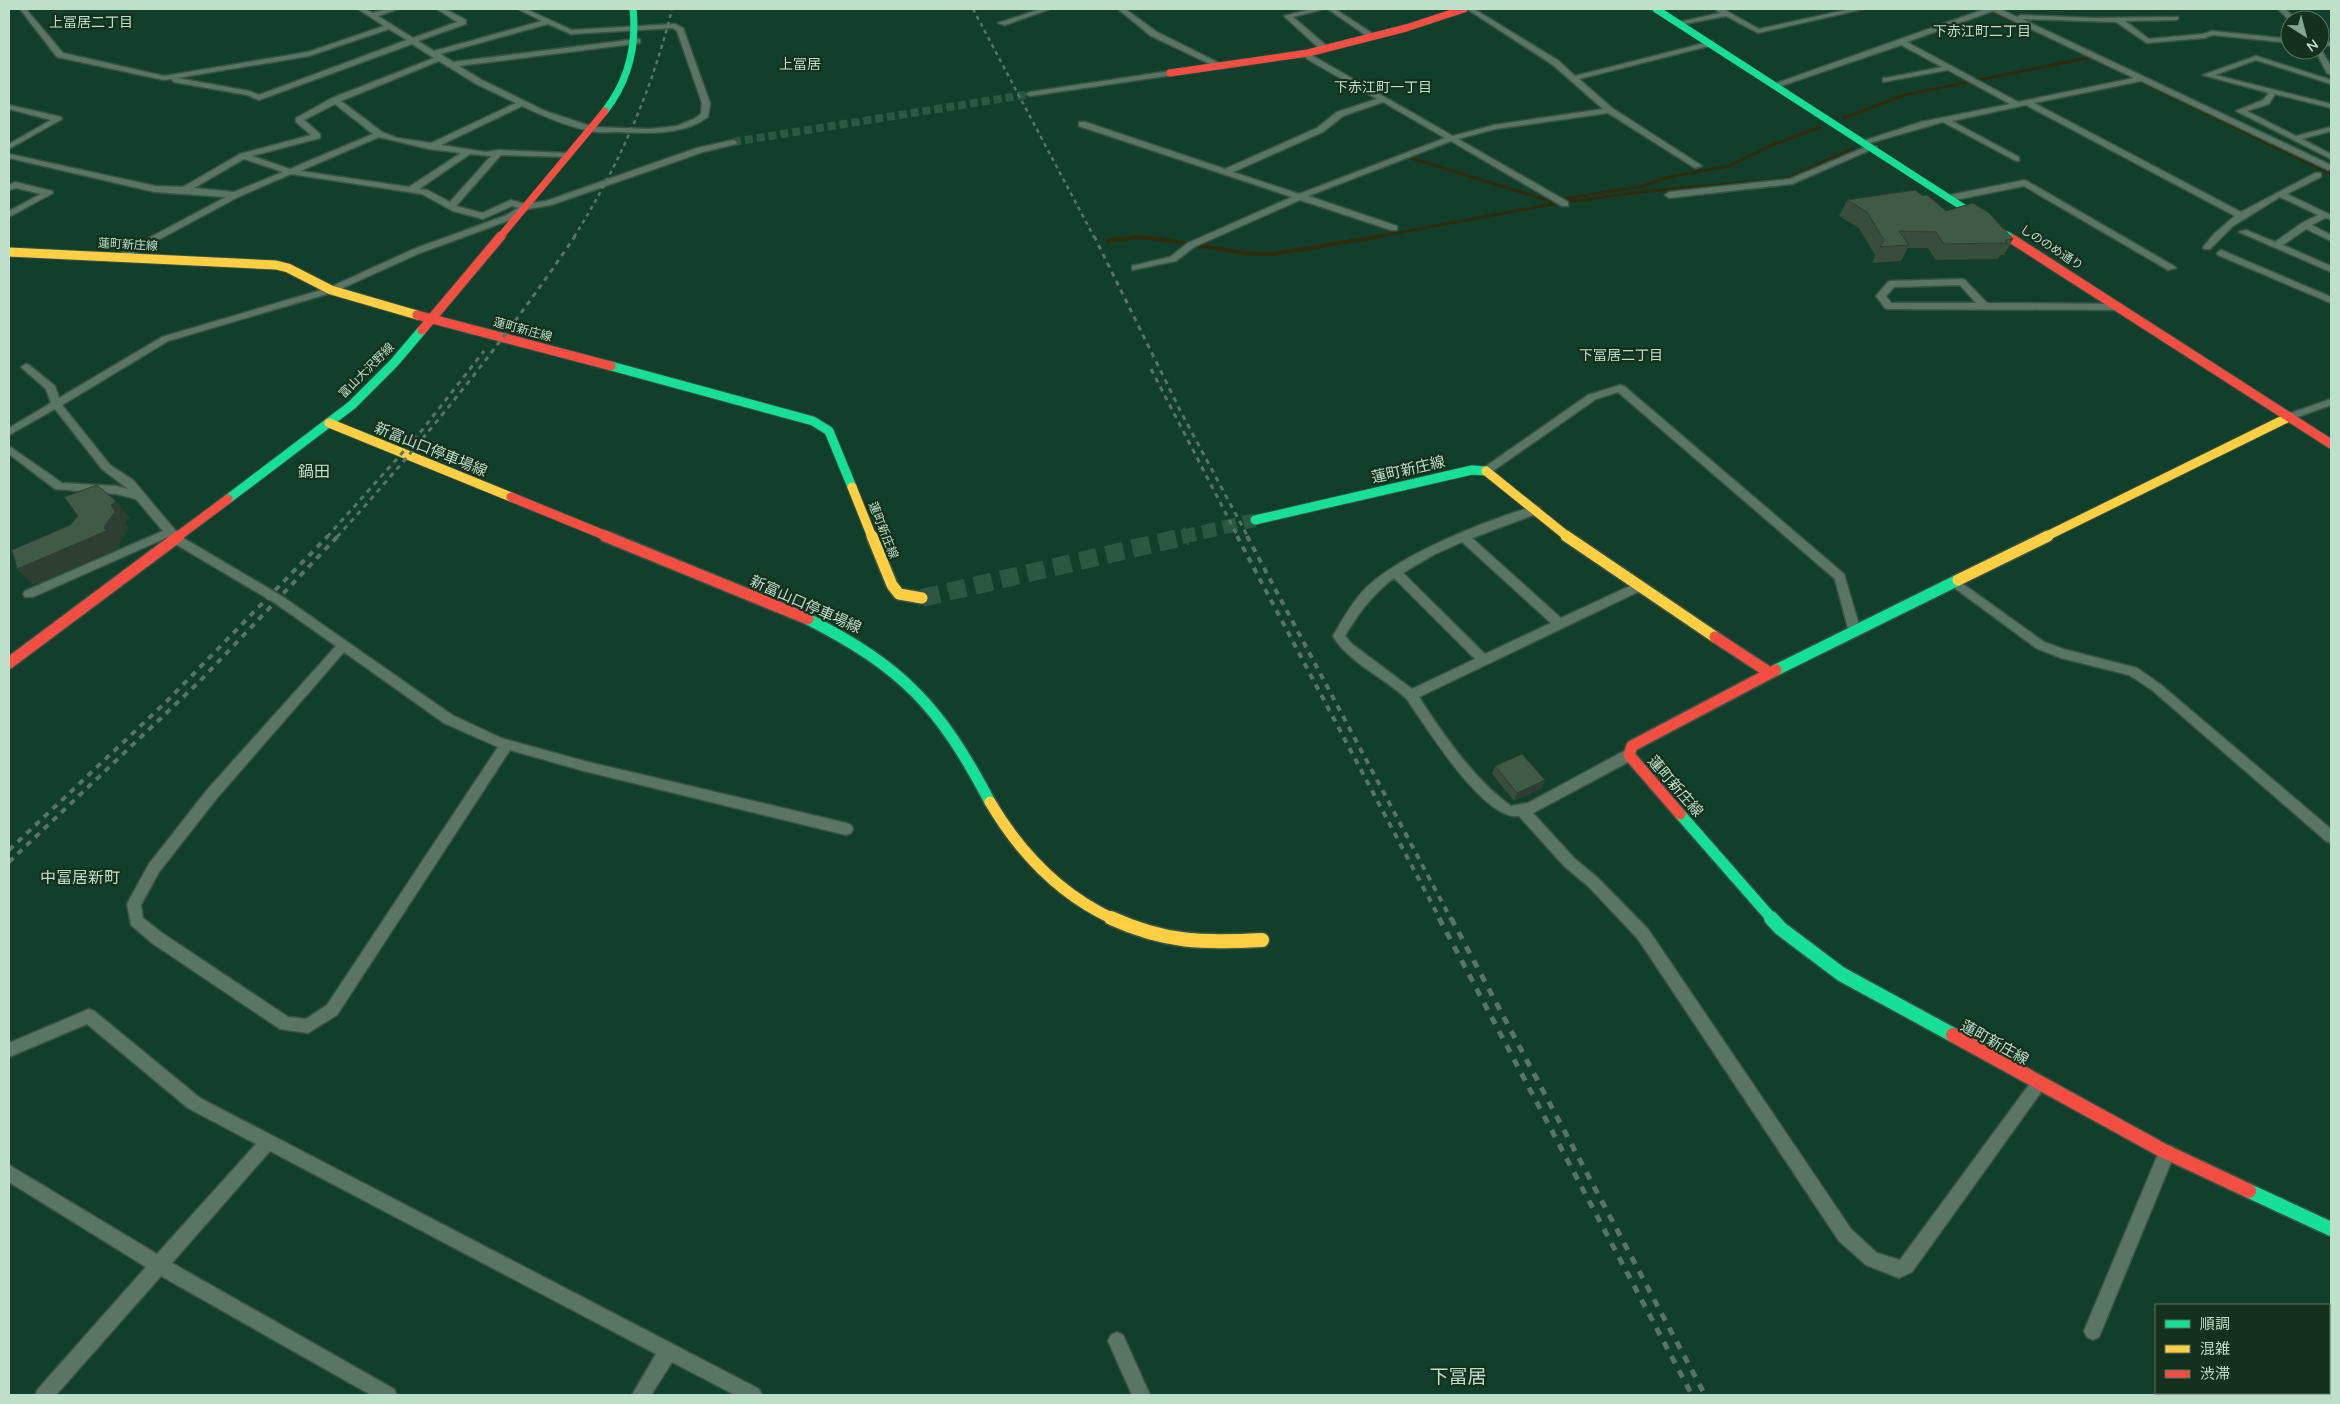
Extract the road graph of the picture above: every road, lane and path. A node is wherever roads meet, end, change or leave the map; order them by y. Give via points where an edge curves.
1 (23, 9) edge
2 (361, 9) edge
3 (395, 9) edge
4 (440, 9) edge
5 (521, 9) edge
6 (633, 9) edge
7 (1047, 9) edge
8 (1121, 9) edge
9 (1321, 9) edge
10 (1331, 9) edge
11 (1464, 9) edge
12 (1470, 9) edge
13 (1656, 9) edge
14 (1718, 9) edge
15 (1860, 9) edge
16 (1989, 9) edge
17 (1995, 9) edge
18 (1726, 14) junction
19 (372, 16) junction
20 (2014, 17) junction
21 (2176, 18) dead end
22 (2117, 20) junction
23 (547, 22) junction
24 (1002, 23) dead end
25 (1679, 23) junction
26 (388, 27) junction
27 (636, 28) junction
28 (571, 32) junction
29 (1374, 37) junction
30 (2280, 40) edge
31 (411, 41) junction
32 (637, 41) junction
33 (1901, 42) junction
34 (1710, 43) junction
35 (571, 48) junction
36 (1325, 49) junction
37 (1308, 53) junction
38 (437, 56) junction
39 (2324, 60) edge
40 (450, 65) junction
41 (1221, 66) junction
42 (1949, 68) junction
43 (1170, 73) joint
44 (2331, 73) edge
45 (164, 78) junction
46 (1574, 78) junction
47 (2139, 79) junction
48 (1886, 80) dead end
49 (2331, 82) edge
50 (1775, 85) junction
51 (2273, 92) junction
52 (1030, 94) tunnel mouth
53 (335, 100) junction
54 (1382, 100) junction
55 (522, 103) junction
56 (2028, 103) junction
57 (2018, 106) junction
58 (2331, 106) edge
59 (9, 107) edge
60 (1610, 110) junction
61 (1945, 120) junction
62 (1082, 124) dead end
63 (592, 129) junction
64 (2331, 129) edge
65 (379, 134) junction
66 (1450, 138) junction
67 (2295, 139) junction
68 (733, 142) tunnel mouth
69 (1869, 145) junction
70 (9, 147) edge
71 (429, 147) junction
72 (467, 152) junction
73 (499, 152) junction
74 (568, 155) junction
75 (9, 156) edge
76 (243, 156) junction
77 (2331, 157) edge
78 (2016, 159) dead end
79 (1698, 166) dead end
80 (2331, 168) edge
81 (1226, 170) junction
82 (292, 172) junction
83 (2318, 175) dead end
84 (9, 188) edge
85 (185, 190) junction
86 (411, 190) junction
87 (235, 195) junction
88 (1669, 195) dead end
89 (2282, 195) junction
90 (1301, 196) junction
91 (1950, 198) junction
92 (1565, 204) dead end
93 (451, 206) junction
94 (526, 207) junction
95 (9, 214) edge
96 (2242, 216) junction
97 (2328, 217) edge
98 (2305, 225) junction
99 (1394, 228) dead end
100 (2243, 232) dead end
101 (2331, 238) edge
102 (2276, 246) junction
103 (2207, 247) dead end
104 (9, 252) edge
105 (2221, 253) dead end
106 (118, 258) junction
107 (1135, 268) dead end
108 (2171, 268) dead end
109 (2331, 270) edge
110 (332, 290) junction
111 (2331, 300) edge
112 (1984, 306) junction
113 (2120, 307) junction
114 (432, 318) junction
115 (26, 367) dead end
116 (2331, 402) edge
117 (56, 404) junction
118 (2289, 417) junction
119 (329, 424) junction
120 (9, 432) edge
121 (2331, 444) edge
122 (9, 449) edge
123 (1486, 471) junction
124 (140, 496) junction
125 (1535, 510) junction
126 (1255, 520) tunnel mouth
127 (173, 535) junction
128 (1464, 537) junction
129 (1396, 573) junction
130 (1956, 583) junction
131 (1638, 586) junction
132 (29, 594) dead end
133 (922, 598) tunnel mouth
134 (1560, 624) junction
135 (1855, 632) junction
136 (343, 646) junction
137 (1484, 661) junction
138 (9, 663) edge
139 (1770, 673) junction
140 (1411, 695) junction
141 (507, 744) junction
142 (1629, 755) junction
143 (1522, 810) junction
144 (846, 829) dead end
145 (2331, 837) edge
146 (1262, 940) dead end
147 (9, 1050) edge
148 (2039, 1084) junction
149 (269, 1141) junction
150 (2167, 1153) junction
151 (9, 1173) edge
152 (2331, 1229) edge
153 (159, 1265) junction
154 (2093, 1331) dead end
155 (1117, 1342) dead end
156 (668, 1352) junction
157 (44, 1395) edge
158 (388, 1395) edge
159 (641, 1395) edge
160 (753, 1395) edge
161 (1141, 1395) edge

1 - 45 street via 60,55
2 - 19 street
3 - 19 street
4 - 31 street via 463,22
5 - 23 street
6 - 27 main road, 富山大沢野線
7 - 24 street
8 - 41 street via 1154,34
9 - 36 street via 1288,16
10 - 29 street
11 - 29 main road
12 - 46 street via 1527,43
13 - 25 main road, しののめ通り
14 - 18 street
15 - 18 street via 1758,31
16 - 33 street
17 - 20 street
18 - 25 street
19 - 26 street
20 - 22 street
20 - 47 street
21 - 22 street
22 - 30 street via 2146,41 2212,33
23 - 28 street
23 - 38 street
25 - 34 main road, しののめ通り
26 - 31 street
26 - 45 street via 309,54
27 - 28 street
27 - 32 main road, 富山大沢野線
27 - 63 street via 675,26 680,30 706,102 705,115 678,128 649,131
28 - 35 street
29 - 36 main road
31 - 38 street
31 - 45 street via 259,98
32 - 35 street
32 - 63 main road, 富山大沢野線 via 630,65 609,107
33 - 42 street
33 - 50 street
34 - 46 street
34 - 50 main road, しののめ通り
35 - 40 street
36 - 37 main road
37 - 41 main road
37 - 54 street
38 - 40 street
38 - 53 street
39 - 44 street
40 - 55 street
41 - 43 main road
42 - 48 street
42 - 57 street
43 - 52 street
46 - 60 street
47 - 56 street
47 - 80 street
49 - 51 street via 2256,58 2207,75
50 - 69 main road, しののめ通り
51 - 58 street
51 - 67 street via 2266,102 2240,111
53 - 65 street
53 - 76 street via 298,120 317,136
54 - 66 street
54 - 81 street via 1340,114 1320,130
55 - 63 street
55 - 71 street
56 - 57 street
56 - 96 street
57 - 61 street
59 - 70 street via 58,118
60 - 66 street via 1494,126
60 - 79 street
61 - 69 street
61 - 78 street
62 - 81 street
63 - 74 main road, 富山大沢野線
64 - 67 street
65 - 71 street
65 - 82 street
66 - 90 street
66 - 92 street
67 - 77 street
68 - 94 street via 700,150 548,203
69 - 88 street via 1792,181
69 - 91 main road, しののめ通り
71 - 72 street
72 - 73 street
72 - 86 street
73 - 74 street
73 - 93 street
74 - 94 main road, 富山大沢野線
75 - 85 street via 155,190
76 - 82 street
76 - 85 street
81 - 90 street
82 - 86 street
82 - 87 street
83 - 89 street
84 - 95 street via 16,185 48,194
85 - 87 street
86 - 93 street via 424,192
87 - 106 street
89 - 96 street
89 - 97 street
90 - 99 street
90 - 107 street via 1191,245 1173,259
91 - 108 street via 2025,183
91 - 113 main road, しののめ通り
93 - 94 street via 483,216 511,203
94 - 110 street via 510,217 417,251
94 - 114 main road, 富山大沢野線
96 - 103 street via 2218,232
97 - 98 street
98 - 101 street
98 - 102 street
100 - 102 street
102 - 109 street
104 - 106 main road, 蓮町新庄線
105 - 111 street
106 - 110 main road, 蓮町新庄線 via 276,265
110 - 114 main road, 蓮町新庄線
110 - 117 street via 164,339
112 - 112 street via 1962,282 1891,284 1881,296 1888,306
112 - 113 street
113 - 118 main road, しののめ通り
114 - 119 main road, 富山大沢野線 via 394,363
114 - 133 main road, 蓮町新庄線 via 813,421 829,431 892,585 899,594
115 - 117 street via 50,388
116 - 118 street
117 - 120 street
117 - 124 street via 106,467 129,483
118 - 121 main road, しののめ通り
118 - 130 main road, 蓮町新庄線
119 - 127 main road, 富山大沢野線
119 - 146 main road, 新富山口停車場線 via 832,629 868,649 903,676 935,709 979,779 1005,829 1036,868 1066,892 1105,915 1187,941
122 - 124 street via 59,486 116,490
123 - 125 main road
123 - 126 main road, 蓮町新庄線 via 1472,470
123 - 135 street via 1592,397 1620,388 1840,577
124 - 127 street
125 - 128 street
125 - 131 main road
127 - 132 street
127 - 136 street via 279,600
127 - 138 main road, 富山大沢野線
128 - 129 street
128 - 134 street
129 - 137 street
129 - 140 street via 1372,589 1356,607 1339,636 1348,647
130 - 135 main road, 蓮町新庄線
130 - 145 street via 2040,645 2133,671 2156,687
131 - 134 street
131 - 139 main road
134 - 137 street
135 - 139 main road, 蓮町新庄線
136 - 141 street via 448,720
136 - 141 street via 212,794 154,868 134,904 136,921 157,938 285,1024 308,1026 332,1010
137 - 140 street
139 - 142 main road, 蓮町新庄線 via 1632,746
140 - 143 street via 1485,792 1505,809
141 - 144 street via 584,766
142 - 143 street
142 - 148 main road, 蓮町新庄線 via 1780,928 1841,974
143 - 148 street via 1569,862 1643,934 1845,1235 1872,1259 1899,1269 1906,1266
147 - 149 street via 89,1016 194,1103
148 - 150 main road, 蓮町新庄線
149 - 153 street
149 - 156 street
150 - 152 main road, 蓮町新庄線
150 - 154 street
151 - 153 street
153 - 157 street
153 - 158 street
155 - 161 street
156 - 159 street
156 - 160 street

